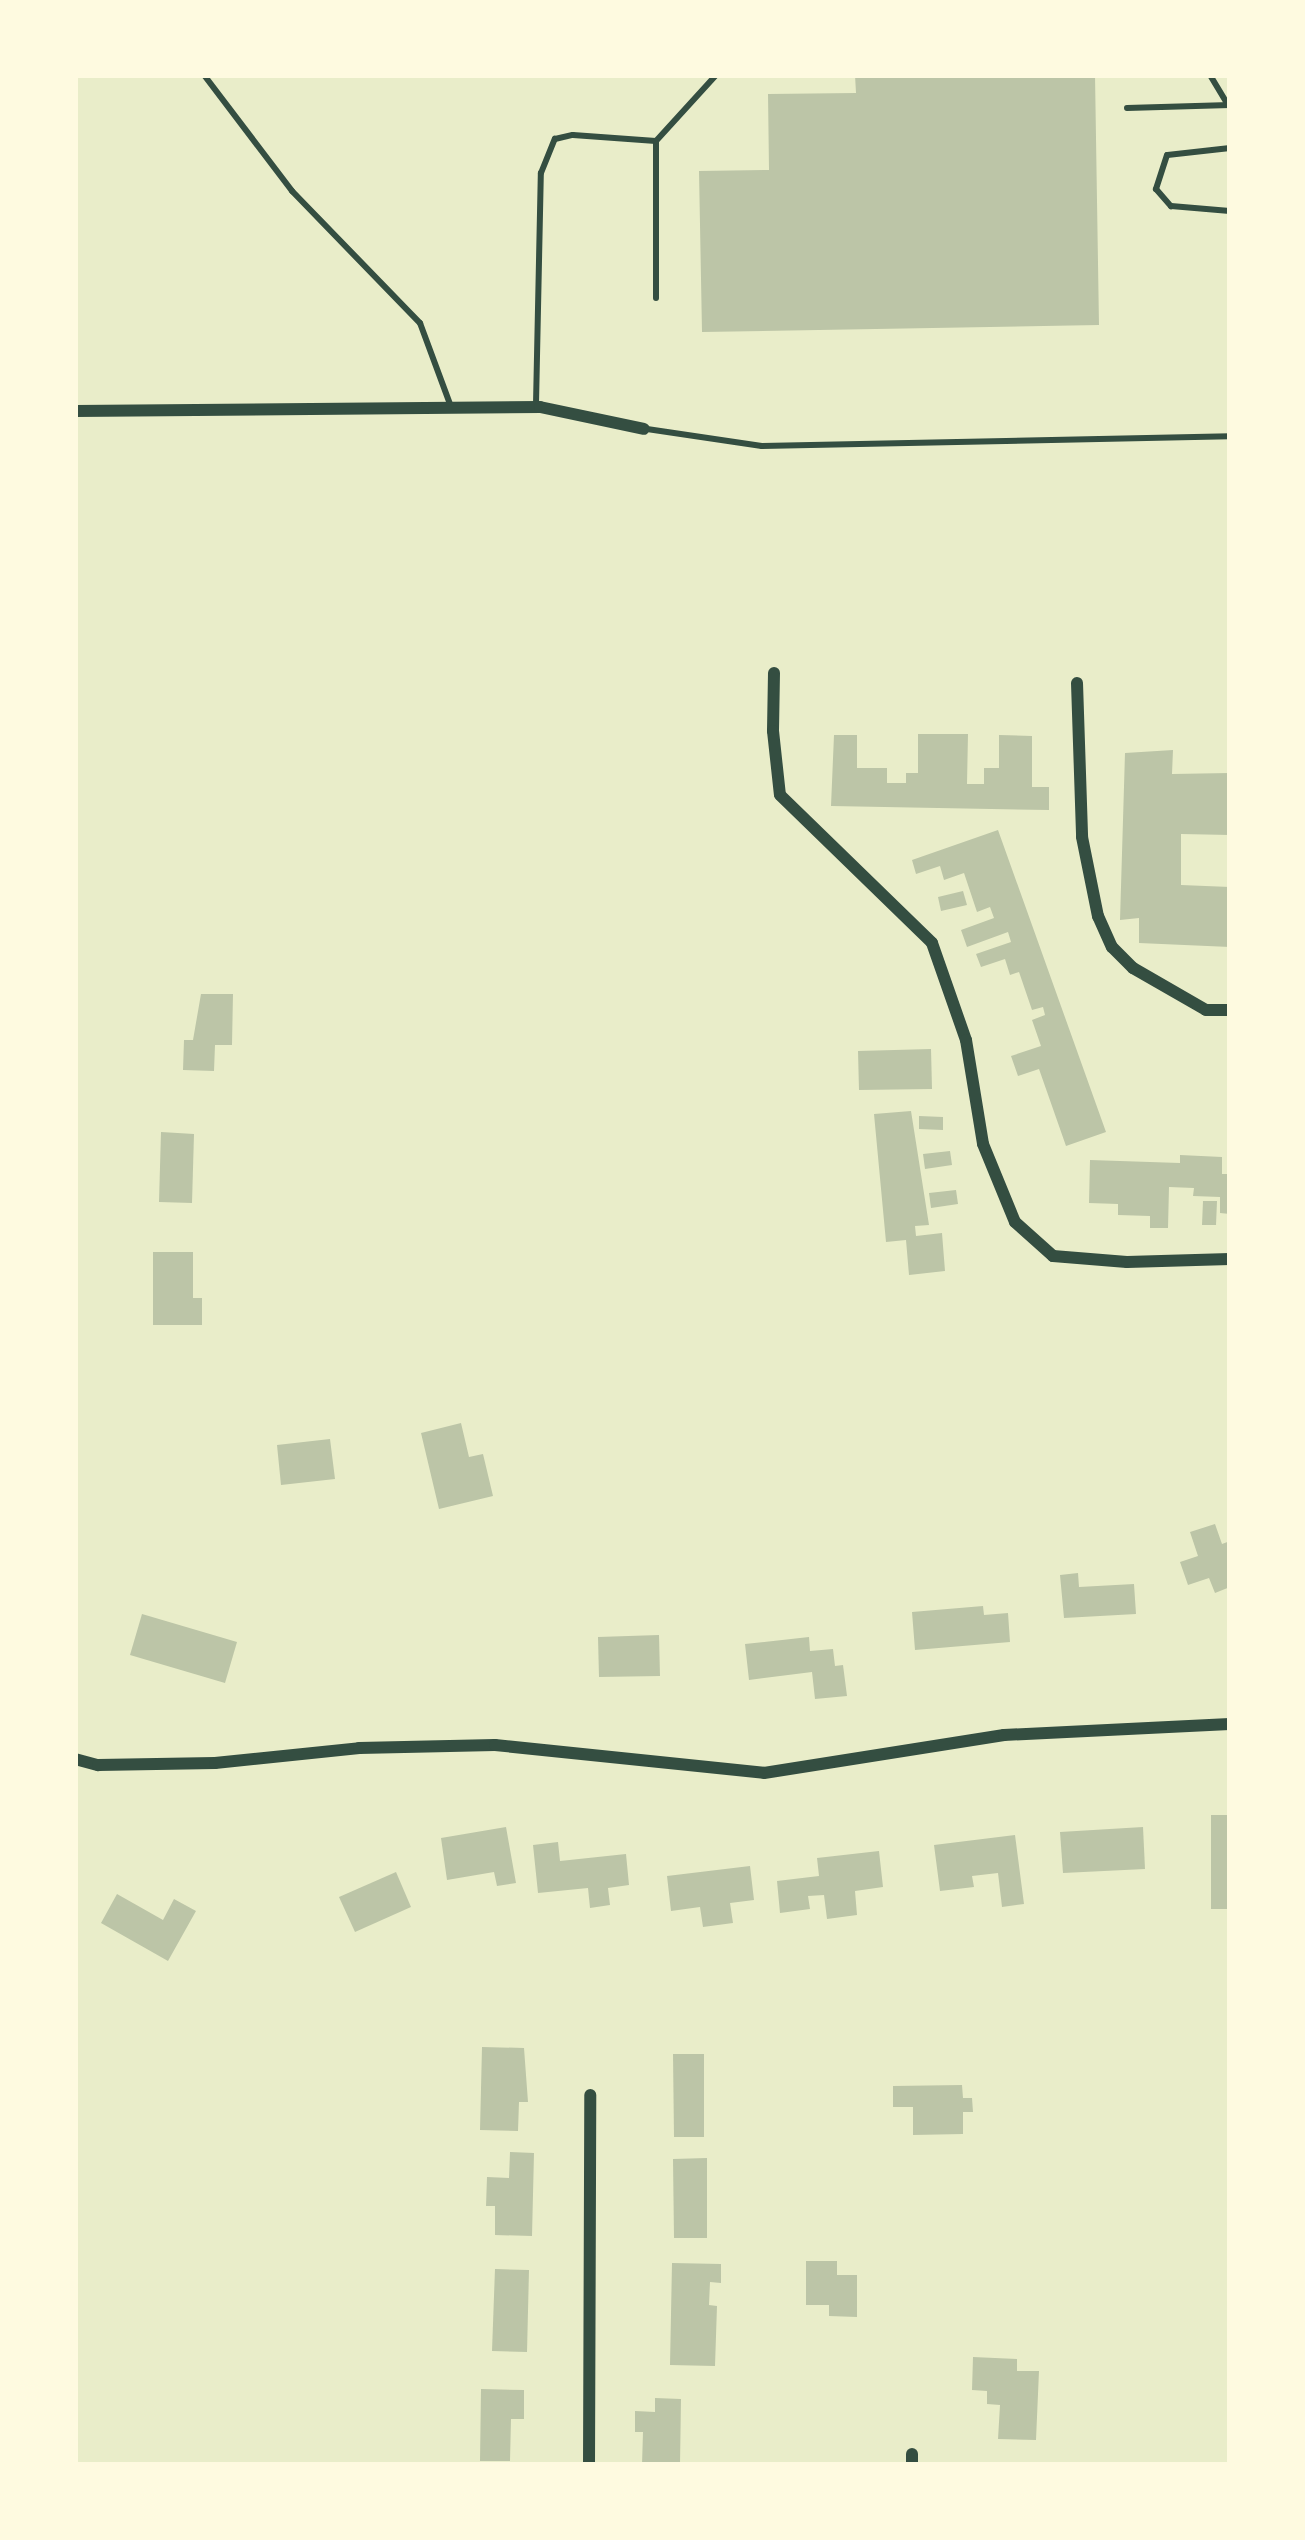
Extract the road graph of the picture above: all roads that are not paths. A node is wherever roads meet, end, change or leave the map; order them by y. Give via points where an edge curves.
1 (204, 75) edge
2 (716, 75) edge
3 (1210, 75) edge
4 (1229, 105) edge
5 (1126, 108) dead end
6 (656, 142) junction
7 (1230, 148) edge
8 (1230, 211) edge
9 (656, 298) dead end
10 (451, 407) junction
11 (536, 407) junction
12 (75, 411) edge
13 (644, 429) joint
14 (1230, 436) edge
15 (774, 674) dead end
16 (1077, 683) dead end
17 (1230, 1010) edge
18 (1230, 1259) edge
19 (1230, 1724) edge
20 (75, 1759) edge
21 (590, 2095) dead end
22 (590, 2465) edge

1 - 10 lane via 292,191 420,323
2 - 6 lane
3 - 4 lane
4 - 5 lane
6 - 9 lane
6 - 11 lane via 554,139 541,173
7 - 8 lane via 1167,155 1156,189 1171,206
10 - 11 street
10 - 12 street
11 - 13 street
13 - 14 lane via 762,446
15 - 18 street via 780,795 932,944 966,1040 983,1144 1016,1222 1053,1256
16 - 17 street via 1082,837 1112,947 1206,1010
19 - 20 street via 1043,1731 764,1773 495,1744 215,1763
21 - 22 street

